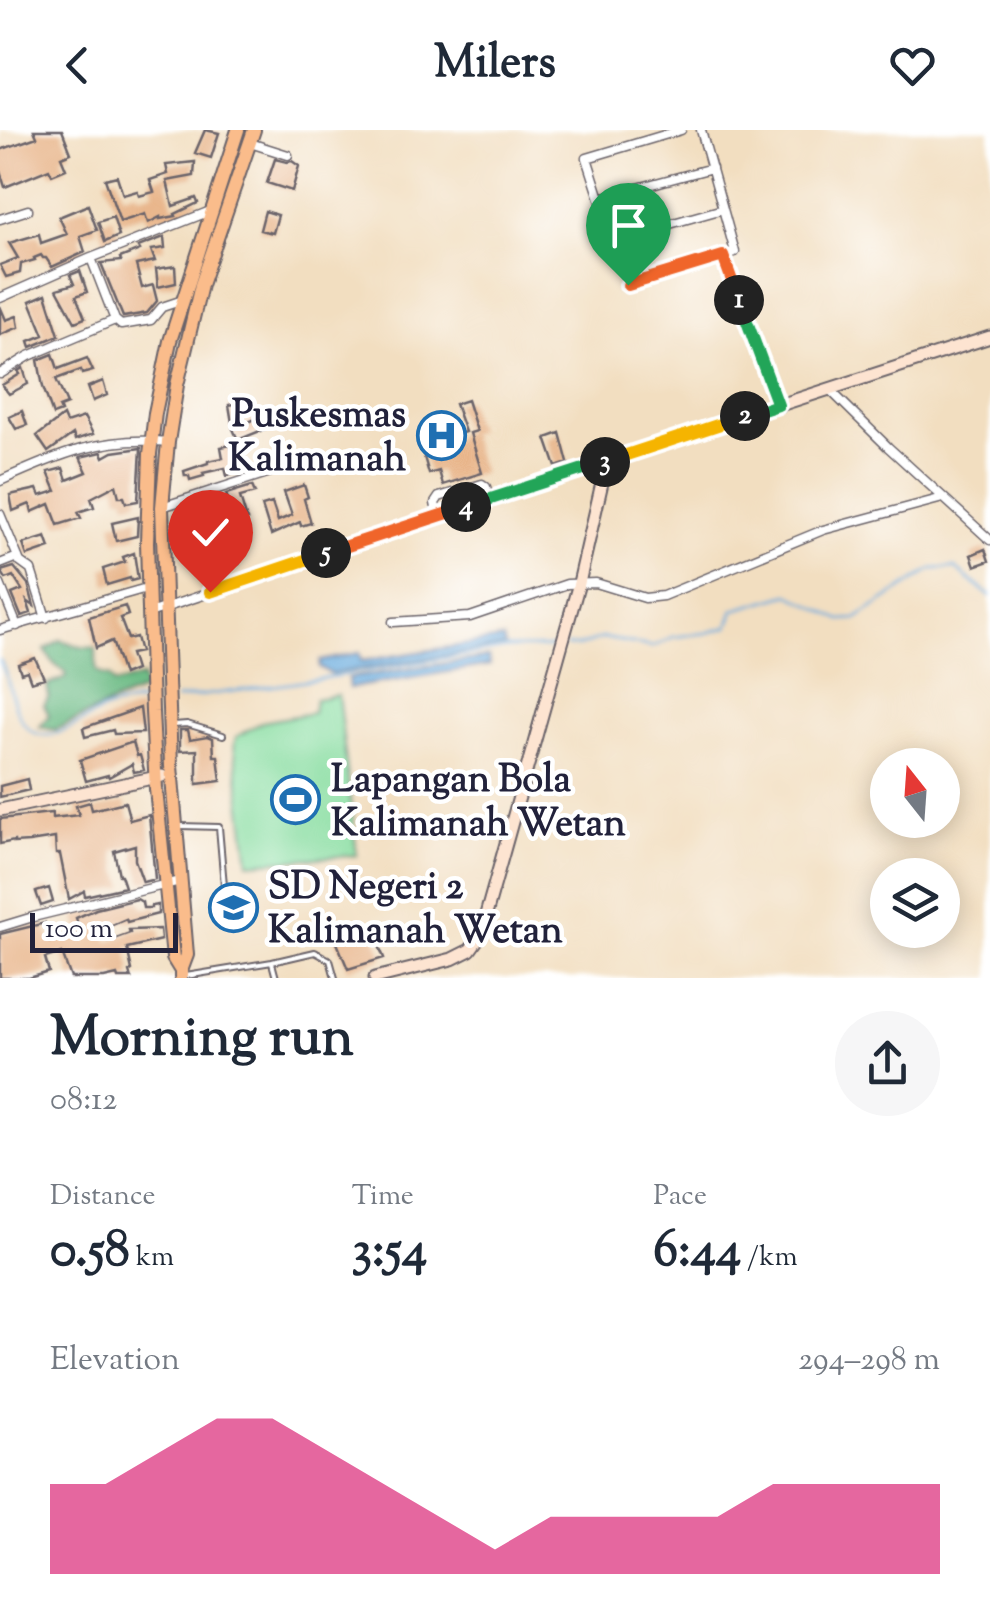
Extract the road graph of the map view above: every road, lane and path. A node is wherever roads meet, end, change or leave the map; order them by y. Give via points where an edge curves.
1 (238, 130) edge
2 (680, 130) edge
3 (701, 130) edge
4 (252, 137) edge
5 (288, 156) dead end
6 (712, 168) junction
7 (600, 198) junction
8 (724, 209) junction
9 (28, 210) dead end
10 (218, 211) junction
11 (0, 220) edge
12 (613, 240) junction
13 (723, 256) junction
14 (91, 258) junction
15 (0, 298) edge
16 (182, 300) junction
17 (197, 304) junction
18 (115, 320) junction
19 (990, 337) edge
20 (0, 374) edge
21 (829, 389) junction
22 (778, 405) junction
23 (153, 440) junction
24 (168, 442) junction
25 (607, 461) junction
26 (292, 465) dead end
27 (0, 481) edge
28 (942, 498) junction
29 (490, 499) junction
30 (162, 506) junction
31 (0, 514) edge
32 (438, 516) junction
33 (990, 540) edge
34 (18, 557) junction
35 (0, 564) edge
36 (579, 583) junction
37 (0, 584) edge
38 (164, 584) junction
39 (148, 588) junction
40 (165, 608) junction
41 (149, 612) junction
42 (46, 618) junction
43 (393, 622) dead end
44 (16, 626) junction
45 (0, 630) edge
46 (169, 718) junction
47 (222, 735) dead end
48 (171, 775) junction
49 (155, 777) junction
50 (0, 810) edge
51 (175, 826) junction
52 (173, 882) junction
53 (224, 897) dead end
54 (0, 927) edge
55 (272, 962) junction
56 (181, 975) edge
57 (214, 975) edge
58 (276, 978) edge
59 (335, 978) edge
60 (375, 978) edge

1 - 10 main road
2 - 7 street via 587,158
3 - 6 street
4 - 5 street
4 - 10 main road
6 - 7 street
6 - 8 street
7 - 12 street
8 - 12 street
8 - 13 street via 736,252
9 - 11 street
10 - 14 street
10 - 16 main road
10 - 17 main road
12 - 13 street via 628,285
13 - 22 street
14 - 15 street
14 - 18 street
16 - 17 street
16 - 18 street via 151,320 126,326
16 - 23 main road
17 - 24 main road
18 - 20 street
19 - 21 street
21 - 22 street
21 - 28 street
22 - 25 street
23 - 24 street
23 - 27 street via 100,443
23 - 39 main road
24 - 30 main road
25 - 29 street
25 - 36 street
26 - 30 street
28 - 33 street
28 - 36 street via 823,530 663,596
29 - 32 street
29 - 32 street via 482,484 438,497
30 - 38 main road
31 - 34 street
32 - 40 street
34 - 35 street
34 - 42 street via 31,570
36 - 43 street via 470,617
36 - 60 street via 480,936 452,960
37 - 44 street
38 - 39 street
38 - 40 main road
39 - 41 main road
39 - 42 street
40 - 41 street
40 - 46 main road
41 - 49 main road
42 - 44 street
44 - 45 street
46 - 47 lane
46 - 48 main road
48 - 49 street
48 - 51 main road
49 - 50 street
49 - 52 main road
51 - 52 main road
51 - 53 lane via 219,827
52 - 54 street
52 - 56 main road via 172,958
55 - 57 lane
55 - 58 lane
55 - 59 lane via 315,952 330,960
56 - 57 lane

